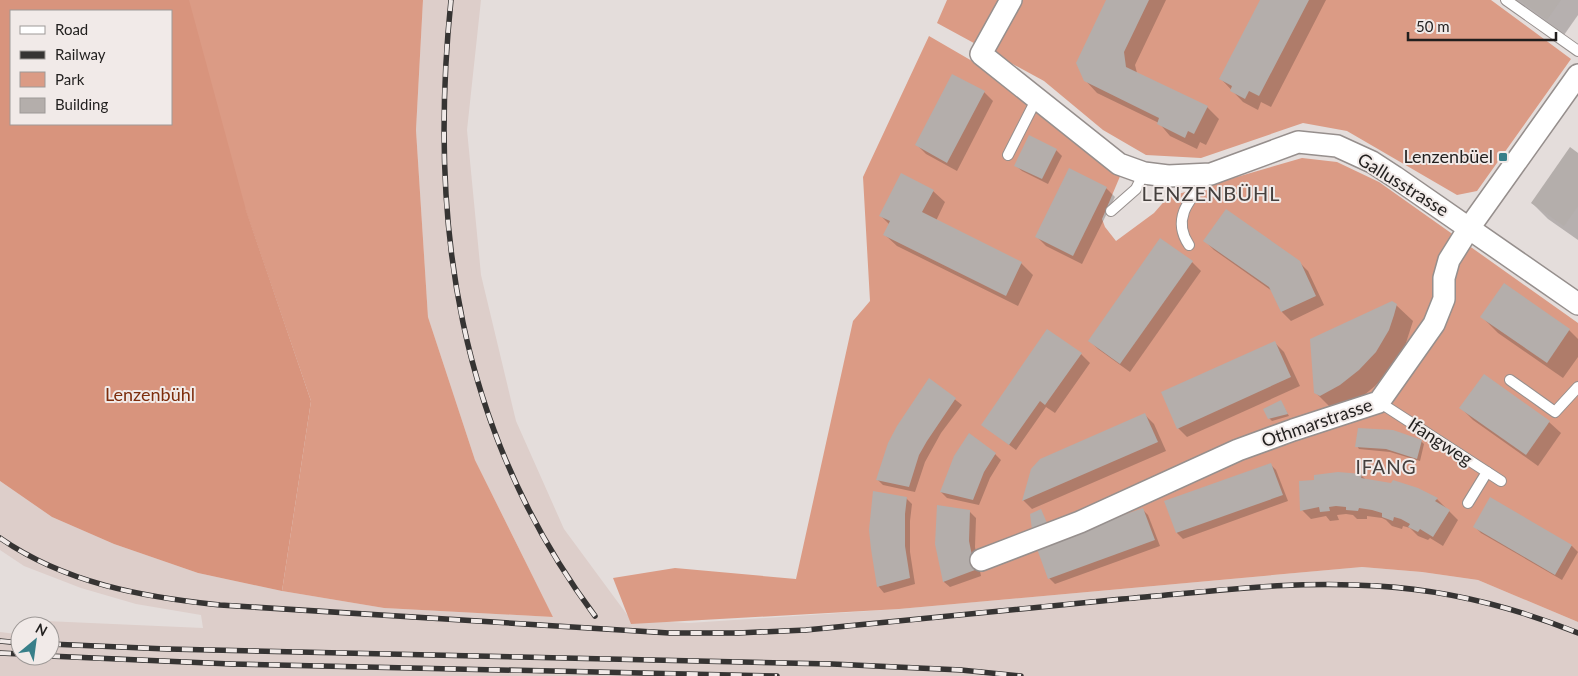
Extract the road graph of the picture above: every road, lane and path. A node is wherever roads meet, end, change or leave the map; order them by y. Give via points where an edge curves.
1 (1012, 0) edge
2 (1506, 0) edge
3 (1578, 51) edge
4 (1578, 75) edge
5 (1037, 98) junction
6 (1008, 155) dead end
7 (1144, 173) junction
8 (1211, 174) junction
9 (1111, 211) dead end
10 (1469, 228) junction
11 (1189, 246) dead end
12 (1578, 304) edge
13 (1510, 380) dead end
14 (1578, 387) edge
15 (1379, 402) junction
16 (1487, 472) junction
17 (1501, 481) dead end
18 (1468, 503) dead end
19 (981, 560) dead end

1 - 5 street, Gallusstrasse via 981,54
2 - 3 lane
4 - 10 street, Othmarstrasse
5 - 6 lane
5 - 7 street, Gallusstrasse via 1119,164
7 - 8 street, Gallusstrasse via 1168,176
7 - 9 lane via 1136,189
8 - 10 street, Gallusstrasse via 1298,142 1338,146 1372,162
8 - 11 lane via 1183,211 1181,227
10 - 12 street, Gallusstrasse
10 - 15 street, Othmarstrasse via 1449,260 1444,278 1444,299 1434,324
13 - 14 lane via 1555,412
15 - 16 lane, Ifangweg
15 - 19 street, Othmarstrasse via 1238,450 1080,522
16 - 17 lane, Ifangweg
16 - 18 lane

